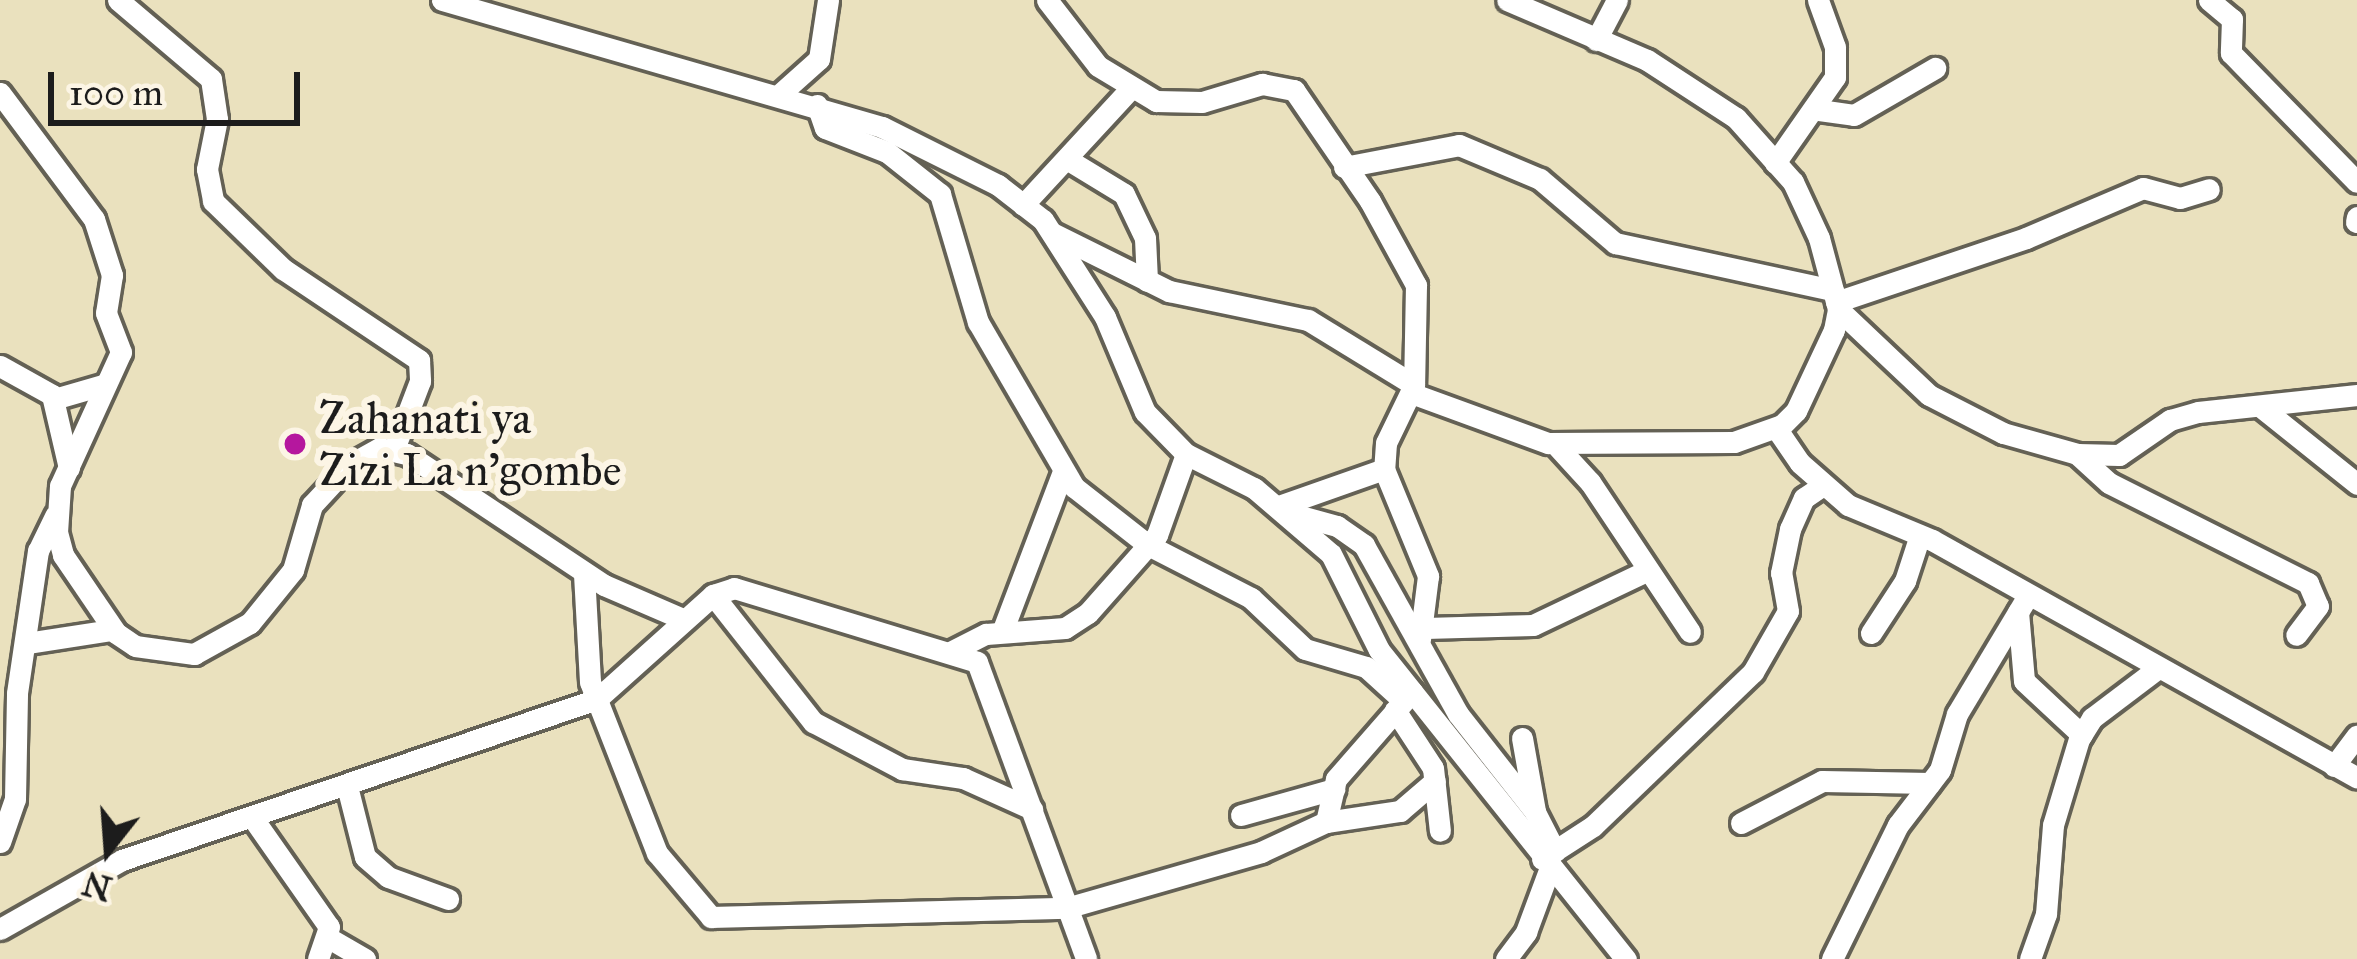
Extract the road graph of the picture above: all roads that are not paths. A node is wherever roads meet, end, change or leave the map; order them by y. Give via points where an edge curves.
1 (118, 0) edge
2 (442, 0) edge
3 (828, 0) edge
4 (1047, 0) edge
5 (1507, 0) edge
6 (1617, 0) edge
7 (1818, 0) edge
8 (2209, 0) edge
9 (485, 8) edge
10 (1596, 40) junction
11 (1935, 68) dead end
12 (1129, 90) junction
13 (0, 93) edge
14 (781, 93) junction
15 (817, 105) junction
16 (1819, 110) junction
17 (1070, 160) junction
18 (1775, 163) junction
19 (1344, 167) junction
20 (2357, 182) edge
21 (2209, 189) dead end
22 (1023, 205) junction
23 (1052, 232) junction
24 (1147, 281) junction
25 (1836, 300) junction
26 (0, 366) edge
27 (106, 384) junction
28 (1412, 389) junction
29 (2357, 395) edge
30 (54, 399) junction
31 (2260, 407) junction
32 (1777, 428) junction
33 (1555, 444) junction
34 (394, 449) junction
35 (1186, 454) junction
36 (2077, 454) junction
37 (1384, 469) junction
38 (1063, 470) junction
39 (68, 471) junction
40 (2357, 484) edge
41 (1823, 485) junction
42 (1284, 509) junction
43 (58, 512) junction
44 (1920, 536) junction
45 (1148, 545) junction
46 (1646, 571) junction
47 (584, 574) junction
48 (713, 595) junction
49 (2022, 604) junction
50 (685, 620) junction
51 (112, 629) junction
52 (1002, 632) junction
53 (1690, 632) dead end
54 (1871, 632) dead end
55 (1423, 634) junction
56 (2296, 635) dead end
57 (27, 644) junction
58 (952, 650) junction
59 (2158, 668) junction
60 (598, 698) junction
61 (1403, 702) junction
62 (2082, 735) junction
63 (2357, 736) edge
64 (1522, 738) dead end
65 (2334, 766) junction
66 (2357, 778) edge
67 (1435, 781) junction
68 (1930, 783) junction
69 (347, 785) junction
70 (1334, 789) junction
71 (1032, 809) junction
72 (1535, 812) junction
73 (1241, 815) dead end
74 (252, 817) junction
75 (1326, 822) junction
76 (1742, 823) dead end
77 (1440, 831) dead end
78 (0, 842) edge
79 (1549, 860) junction
80 (448, 899) dead end
81 (1066, 908) junction
82 (0, 929) edge
83 (327, 937) junction
84 (318, 959) edge
85 (364, 959) edge
86 (1085, 959) edge
87 (1506, 959) edge
88 (1625, 959) edge
89 (1832, 959) edge
90 (2030, 959) edge

1 - 34 street via 211,79 218,119 207,169 213,201 284,269 419,360 420,381
2 - 9 street
3 - 14 street via 819,59
4 - 12 street via 1098,66
5 - 10 street
6 - 10 street
7 - 16 street via 1835,62
8 - 20 street via 2232,19 2231,53
9 - 14 street
10 - 18 street via 1690,84 1736,118
11 - 16 street via 1854,115
12 - 17 street
12 - 19 street via 1180,104 1282,84 1304,102
13 - 27 street via 101,235 112,275 106,313 122,342
14 - 15 street
15 - 22 street via 908,138
15 - 38 street via 825,128 900,160 940,194 978,322
16 - 18 street
17 - 22 street
17 - 24 street via 1112,182 1136,212
18 - 25 street via 1819,238
19 - 25 street via 1459,145 1540,178 1615,243
19 - 28 street via 1416,285
21 - 25 street via 2180,198 2144,188 2026,238
22 - 23 street
23 - 24 street
23 - 35 street via 1105,317 1145,412
24 - 28 street via 1308,320
25 - 32 street via 1820,368
25 - 36 street via 1929,395 2003,433
26 - 30 street via 38,380
27 - 30 street
27 - 39 street
28 - 33 street
28 - 37 street via 1387,442
29 - 31 street
30 - 39 street
31 - 36 street via 2170,420 2119,455
31 - 40 street
32 - 33 street via 1734,442
32 - 41 street
33 - 46 street via 1590,482
34 - 47 street
34 - 51 street via 366,453 329,485 305,517 281,588 213,648 170,655
35 - 42 street
35 - 45 street
36 - 56 street via 2109,483 2308,583 2318,606
37 - 42 street
37 - 55 street via 1428,577
38 - 45 street via 1102,514
38 - 52 street
39 - 43 street
41 - 44 street
41 - 79 street via 1804,499 1790,529 1780,573 1788,611 1768,652
42 - 55 street via 1337,526 1364,545
42 - 61 street via 1330,554
43 - 51 street via 63,555
43 - 57 street via 38,551
44 - 49 street
44 - 54 street via 1905,580
45 - 52 street via 1065,628
45 - 61 street via 1238,589 1304,649 1377,673
46 - 53 street
46 - 55 street via 1533,626
47 - 50 street
47 - 60 street via 586,670
48 - 50 street
48 - 58 street via 755,591 899,643
48 - 71 street via 779,670 804,716 902,769 963,778
49 - 59 street
49 - 62 street via 2024,681
49 - 68 street via 1957,715
50 - 60 street
51 - 57 street
52 - 58 street
55 - 72 street via 1457,714
57 - 78 street via 17,693 15,799
58 - 71 street via 981,668
59 - 62 street
59 - 65 street
60 - 69 street
60 - 81 street via 657,853 711,917
61 - 67 street
61 - 70 street
61 - 79 street
62 - 90 street via 2053,825 2047,914
63 - 65 street
64 - 72 street
65 - 66 street
67 - 75 street via 1400,811
67 - 77 street
68 - 76 street via 1822,781
68 - 89 street via 1898,825
69 - 74 street
69 - 80 street via 365,857 388,877
70 - 73 street
70 - 75 street
71 - 81 street
72 - 79 street
74 - 82 street via 102,869
74 - 83 street via 324,916
75 - 81 street via 1261,852
79 - 87 street via 1526,932
79 - 88 street
81 - 86 street
83 - 84 street
83 - 85 street

